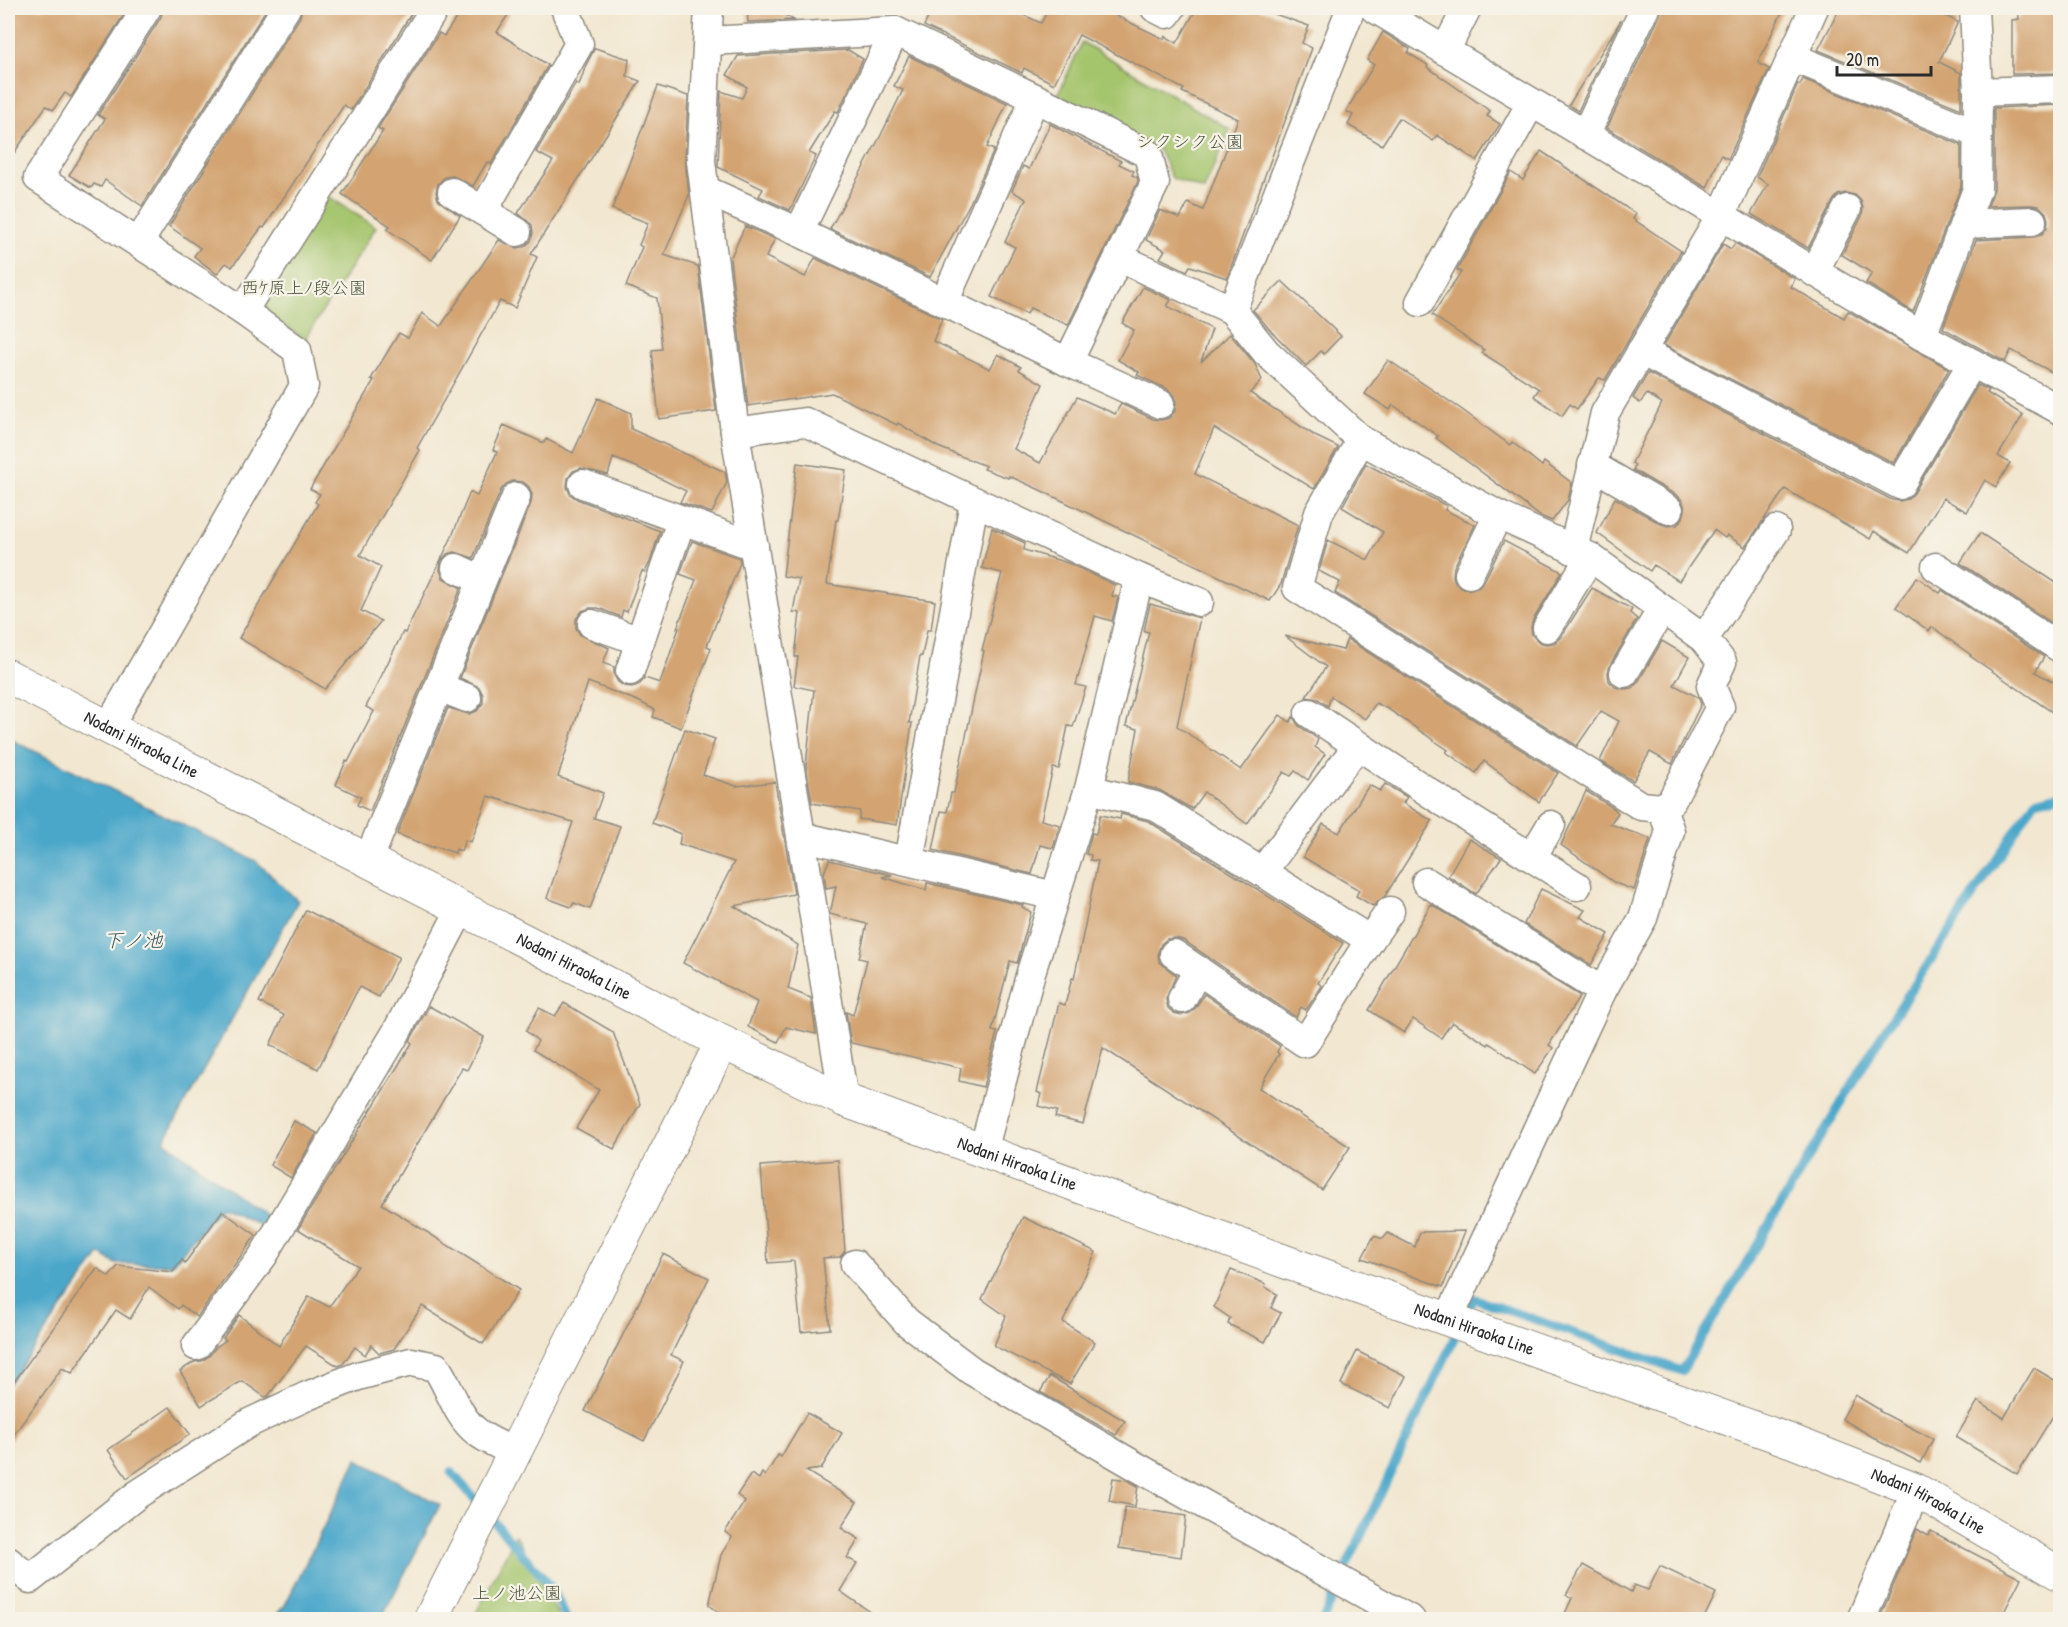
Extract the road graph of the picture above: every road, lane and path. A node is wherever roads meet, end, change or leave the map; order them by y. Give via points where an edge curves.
1 (147, 8) edge
2 (286, 8) edge
3 (435, 8) edge
4 (565, 8) edge
5 (709, 8) edge
6 (1155, 8) edge
7 (1171, 8) edge
8 (1351, 8) edge
9 (1374, 8) edge
10 (1467, 8) edge
11 (1645, 8) edge
12 (1814, 8) edge
13 (1974, 8) edge
14 (895, 31) junction
15 (708, 41) junction
16 (1445, 51) junction
17 (1792, 57) junction
18 (2061, 89) edge
19 (1978, 92) junction
20 (1035, 98) junction
21 (1531, 103) junction
22 (1978, 134) junction
23 (1585, 135) junction
24 (705, 190) junction
25 (452, 192) dead end
26 (1847, 209) dead end
27 (483, 211) junction
28 (1721, 216) junction
29 (2032, 221) dead end
30 (1964, 224) junction
31 (517, 232) dead end
32 (799, 232) junction
33 (139, 242) junction
34 (1120, 258) junction
35 (1814, 272) junction
36 (944, 302) junction
37 (1420, 302) dead end
38 (1232, 310) junction
39 (243, 311) junction
40 (1922, 336) junction
41 (1641, 351) junction
42 (1068, 362) junction
43 (1972, 363) junction
44 (1160, 404) dead end
45 (2061, 410) edge
46 (735, 432) junction
47 (1361, 440) junction
48 (1592, 465) junction
49 (583, 484) dead end
50 (516, 497) dead end
51 (974, 502) junction
52 (1670, 510) dead end
53 (1498, 515) junction
54 (681, 521) junction
55 (1776, 530) dead end
56 (754, 546) junction
57 (1581, 553) junction
58 (1936, 567) dead end
59 (456, 568) dead end
60 (1469, 574) dead end
61 (1139, 578) junction
62 (482, 580) junction
63 (1199, 602) dead end
64 (1662, 609) junction
65 (592, 624) dead end
66 (1547, 628) dead end
67 (1704, 639) junction
68 (640, 641) junction
69 (2061, 648) edge
70 (630, 671) dead end
71 (1624, 673) dead end
72 (8, 676) edge
73 (439, 687) junction
74 (467, 698) dead end
75 (1309, 713) dead end
76 (108, 728) junction
77 (1358, 745) junction
78 (1089, 789) junction
79 (1662, 808) junction
80 (1551, 825) dead end
81 (801, 836) junction
82 (1532, 857) junction
83 (368, 861) junction
84 (909, 861) junction
85 (1262, 872) junction
86 (1426, 882) dead end
87 (1577, 886) dead end
88 (1055, 896) junction
89 (461, 909) junction
90 (1390, 910) dead end
91 (1370, 940) junction
92 (1174, 954) dead end
93 (1198, 970) junction
94 (1602, 991) junction
95 (1182, 999) dead end
96 (722, 1042) junction
97 (844, 1100) junction
98 (983, 1151) junction
99 (855, 1264) dead end
100 (1448, 1320) junction
101 (196, 1346) dead end
102 (515, 1453) junction
103 (1916, 1490) junction
104 (8, 1561) edge
105 (2059, 1570) edge
106 (430, 1620) edge
107 (1411, 1620) edge
108 (1861, 1620) edge

1 - 33 street via 39,178
2 - 33 street
3 - 39 street
4 - 27 street via 579,44
5 - 15 street
6 - 7 street via 1167,14
8 - 38 street
9 - 16 street
10 - 16 street
11 - 23 street
12 - 17 street
13 - 19 street
14 - 15 street
14 - 20 street
14 - 32 street
15 - 24 street via 701,161
16 - 21 street
17 - 22 street
17 - 28 street
18 - 19 street
19 - 22 street
20 - 34 street via 1148,154 1155,183
20 - 36 street
21 - 23 street
21 - 37 street
22 - 30 street via 1977,189
23 - 28 street
24 - 32 street
24 - 46 street
25 - 27 street
26 - 35 street
27 - 31 street
28 - 35 street
28 - 41 street
29 - 30 street
30 - 40 street
32 - 36 street
33 - 39 street
34 - 38 street
34 - 42 street
35 - 40 street
36 - 42 street
38 - 47 street via 1266,352
39 - 76 street via 297,350 304,386
40 - 43 street
41 - 43 street via 1900,485
41 - 48 street via 1605,413
42 - 44 street
43 - 45 street
46 - 51 street via 805,422
46 - 56 street
47 - 53 street
47 - 79 street via 1319,513 1297,588 1641,806
48 - 52 street
48 - 57 street
49 - 54 street
50 - 62 street
51 - 61 street
51 - 84 street
53 - 57 street
53 - 60 street
54 - 56 street
54 - 68 street
55 - 67 street
56 - 81 street
57 - 64 street
57 - 66 street
58 - 69 street
59 - 62 street
61 - 63 street
61 - 78 street
62 - 73 street
64 - 67 street
64 - 71 street
65 - 68 street
67 - 79 street via 1722,662 1711,686 1720,707 1671,800
68 - 70 street
72 - 76 main road, Nodani Hiraoka Line
73 - 74 street
73 - 83 street
75 - 77 street
76 - 83 main road, Nodani Hiraoka Line
77 - 82 street
77 - 85 street
78 - 85 street via 1155,806
78 - 88 street
79 - 94 street via 1670,831 1643,918
80 - 82 street
81 - 84 street
81 - 97 street
82 - 87 street
83 - 89 main road, Nodani Hiraoka Line
84 - 88 street
85 - 91 street
86 - 94 street
88 - 98 street
89 - 96 main road, Nodani Hiraoka Line
89 - 101 street via 396,1033 263,1256
90 - 91 street
91 - 93 street via 1305,1043
92 - 93 street
93 - 95 street
94 - 100 street
96 - 97 main road, Nodani Hiraoka Line
96 - 102 main road
97 - 98 main road, Nodani Hiraoka Line
98 - 100 main road, Nodani Hiraoka Line
99 - 107 street via 907,1322 972,1371
100 - 103 main road, Nodani Hiraoka Line via 1791,1441
102 - 104 street via 476,1432 458,1410 436,1367 411,1362 348,1380 249,1423 138,1494 30,1579
102 - 106 main road
103 - 105 main road, Nodani Hiraoka Line
103 - 108 street

